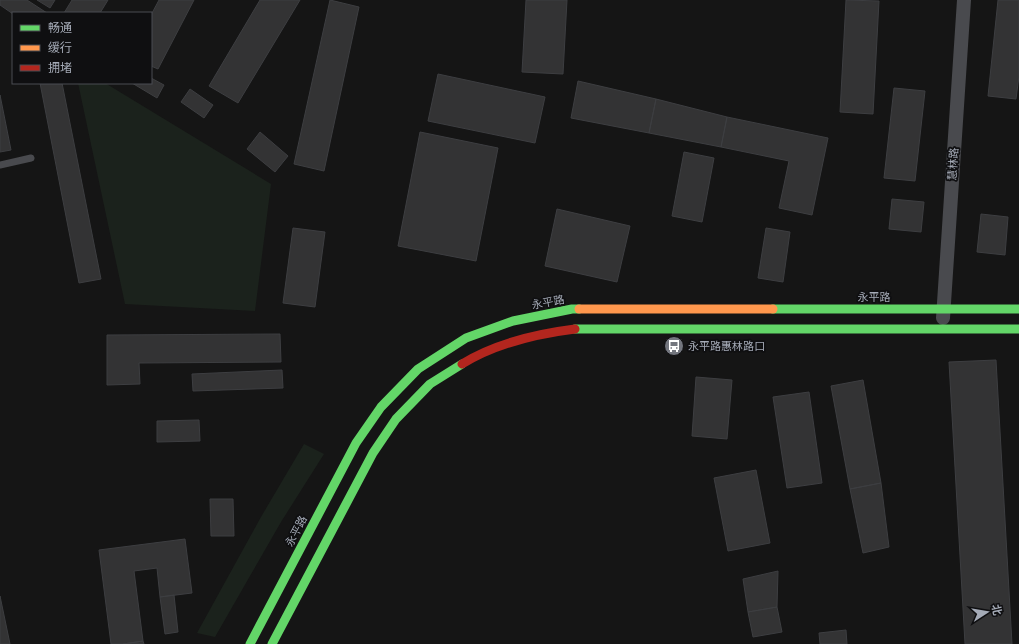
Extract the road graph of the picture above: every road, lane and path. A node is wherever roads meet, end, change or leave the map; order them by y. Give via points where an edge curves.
1 (964, 0) edge
2 (31, 158) dead end
3 (0, 165) edge
4 (943, 309) junction
5 (1019, 310) edge
6 (943, 328) junction
7 (1019, 329) edge
8 (250, 644) edge
9 (272, 644) edge

1 - 4 street, 慧林路
2 - 3 lane
4 - 5 main road, 永平路
4 - 6 street, 慧林路
4 - 8 main road, 永平路 via 572,309 513,321 466,338 418,369 377,413 356,443
6 - 7 main road
6 - 9 main road via 574,328 518,340 475,356 430,384 392,425 373,453

